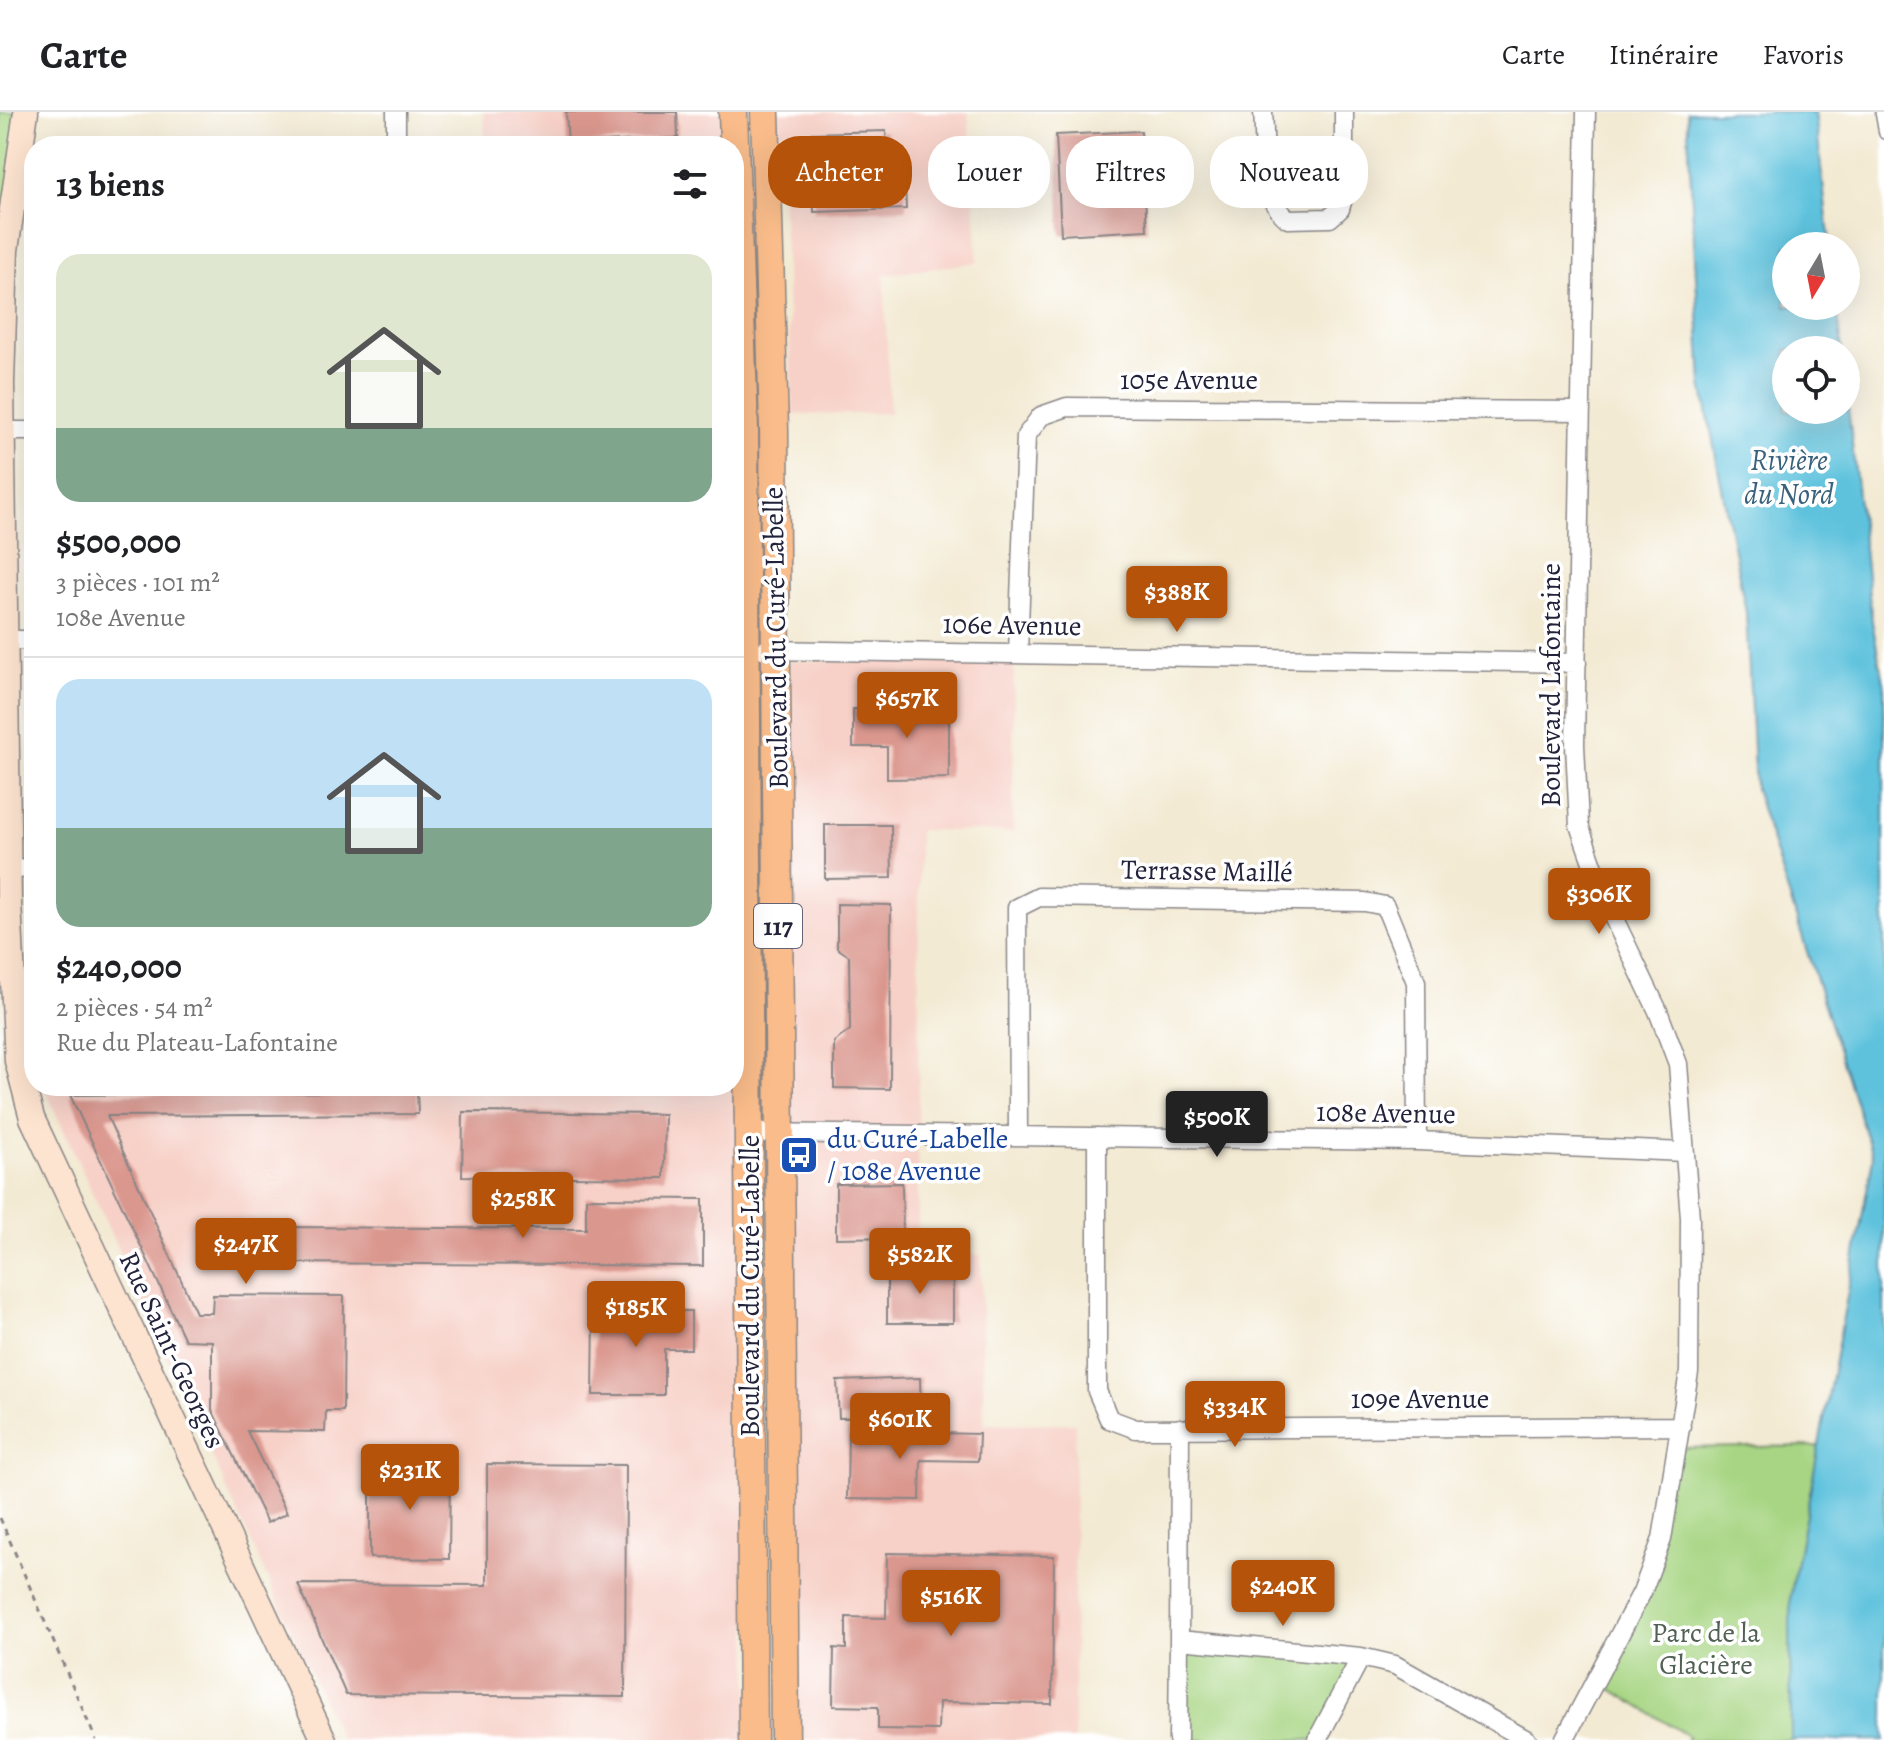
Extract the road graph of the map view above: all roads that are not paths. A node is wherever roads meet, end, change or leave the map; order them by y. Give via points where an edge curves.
1 (26, 112) edge
2 (396, 112) edge
3 (733, 112) edge
4 (765, 112) edge
5 (1263, 112) edge
6 (1344, 112) edge
7 (1586, 112) edge
8 (1880, 112) edge
9 (1884, 134) edge
10 (25, 136) edge
11 (396, 136) edge
12 (733, 136) edge
13 (24, 201) edge
14 (3, 274) edge
15 (1581, 411) junction
16 (774, 429) junction
17 (744, 430) edge
18 (2, 431) junction
19 (24, 431) edge
20 (2, 640) edge
21 (24, 640) edge
22 (744, 650) edge
23 (776, 650) junction
24 (1018, 653) junction
25 (1577, 663) junction
26 (4, 868) edge
27 (24, 869) edge
28 (744, 870) edge
29 (6, 971) edge
30 (24, 1088) edge
31 (26, 1096) edge
32 (750, 1133) junction
33 (779, 1133) junction
34 (1018, 1136) junction
35 (1097, 1137) junction
36 (1417, 1141) junction
37 (1685, 1152) junction
38 (1681, 1426) junction
39 (1180, 1428) junction
40 (781, 1534) junction
41 (750, 1535) junction
42 (1179, 1640) junction
43 (1361, 1657) junction
44 (324, 1740) edge
45 (753, 1740) edge
46 (785, 1740) edge
47 (1178, 1740) edge
48 (1317, 1740) edge
49 (1527, 1740) edge
50 (1564, 1740) edge

1 - 10 street, Rue Saint-Georges
2 - 11 street
3 - 12 main road, Boulevard du Curé-Labelle / 117
4 - 16 main road, Boulevard du Curé-Labelle / 117
5 - 6 street via 1270,193 1276,210 1288,219 1330,218 1340,209
7 - 15 street, Boulevard Lafontaine
8 - 9 lane
13 - 14 street, Rue Saint-Georges
14 - 18 street, Rue Saint-Georges
15 - 24 street, 105e Avenue via 1067,407 1041,416 1026,436
15 - 25 street, Boulevard Lafontaine
16 - 17 street
16 - 23 main road, Boulevard du Curé-Labelle / 117
18 - 19 street
18 - 20 street, Rue Saint-Georges
20 - 21 street
20 - 26 street, Rue Saint-Georges
22 - 23 street, 106e Avenue
23 - 24 street, 106e Avenue
23 - 33 main road, Boulevard du Curé-Labelle / 117
24 - 25 street, 106e Avenue
25 - 37 street, Boulevard Lafontaine via 1579,825 1606,902 1678,1064
26 - 27 street
26 - 29 street, Rue Saint-Georges
28 - 32 main road, Boulevard du Curé-Labelle / 117
29 - 30 street, Rue Saint-Georges
31 - 44 street, Rue Saint-Georges
32 - 33 street, 108e Avenue
32 - 41 main road, Boulevard du Curé-Labelle / 117
33 - 34 street, 108e Avenue
33 - 40 main road, Boulevard du Curé-Labelle / 117
34 - 35 street, 108e Avenue
34 - 36 street, Terrasse Maillé via 1017,908 1039,897 1085,897 1385,906 1416,982
35 - 36 street, 108e Avenue
35 - 39 street, 109e Avenue via 1097,1391 1109,1419 1136,1429
36 - 37 street, 108e Avenue
37 - 38 street, Boulevard Lafontaine via 1689,1372
38 - 39 street, 109e Avenue
38 - 50 street, Boulevard Lafontaine via 1662,1539 1642,1592
39 - 42 street
40 - 41 main road
40 - 46 main road, Boulevard du Curé-Labelle / 117
41 - 45 main road, Boulevard du Curé-Labelle / 117
42 - 43 street
42 - 47 street
43 - 48 street
43 - 49 street via 1395,1665

